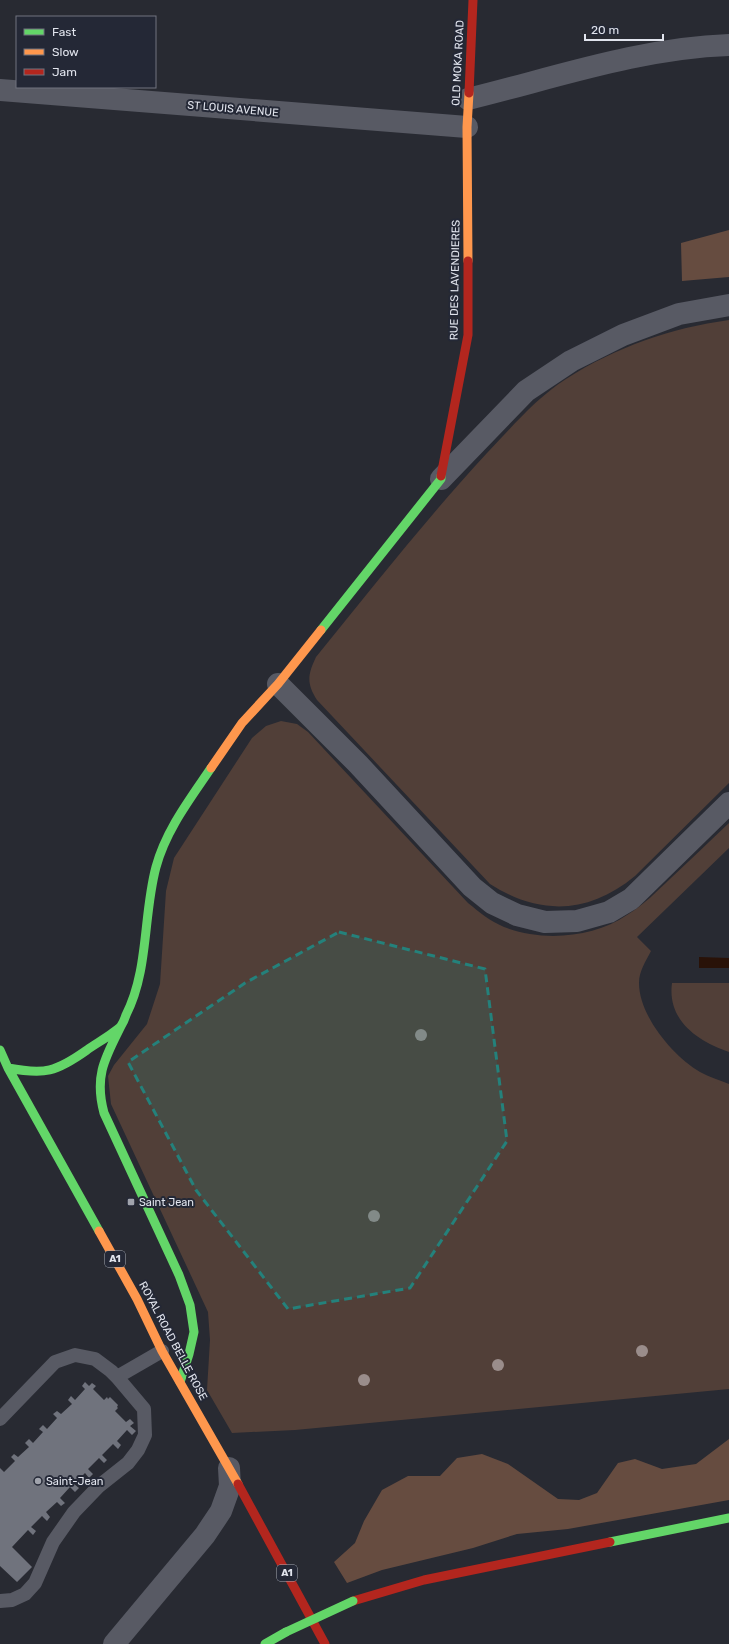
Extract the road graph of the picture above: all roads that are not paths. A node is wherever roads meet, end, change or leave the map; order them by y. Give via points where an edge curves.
1 (473, 0) edge
2 (729, 45) edge
3 (0, 90) edge
4 (468, 99) junction
5 (467, 127) junction
6 (729, 306) edge
7 (441, 479) junction
8 (278, 684) junction
9 (729, 803) edge
10 (121, 1026) junction
11 (0, 1050) edge
12 (8, 1068) junction
13 (162, 1351) junction
14 (117, 1377) junction
15 (180, 1382) junction
16 (0, 1419) edge
17 (229, 1468) junction
18 (729, 1518) edge
19 (0, 1601) edge
20 (114, 1644) edge
21 (266, 1644) edge
22 (324, 1644) edge

1 - 4 main road, OLD MOKA ROAD
2 - 4 street via 710,45 638,55
3 - 5 street, ST LOUIS AVENUE
4 - 5 main road, OLD MOKA ROAD
5 - 7 main road, RUE DES LAVENDIERES via 468,334
6 - 7 street via 679,314 622,335 571,361 526,391
7 - 8 main road
8 - 9 street via 358,764 472,886 492,903 517,915 545,922 569,922 609,912 631,899
8 - 10 main road via 242,723 173,824 156,867 132,1004
10 - 12 main road via 70,1062 50,1070 28,1072
10 - 15 main road via 104,1059 98,1081 100,1099 191,1307 194,1328
11 - 12 main road, ROYAL ROAD BELLE ROSE / A1
12 - 13 main road, ROYAL ROAD BELLE ROSE / A1 via 137,1299
13 - 14 lane
13 - 15 main road, ROYAL ROAD BELLE ROSE / A1
14 - 16 lane via 95,1358 75,1355 54,1362
14 - 19 lane via 144,1409 145,1436 142,1443 128,1463 99,1486 74,1512 53,1542 35,1583 25,1594 12,1600
15 - 17 main road, ROYAL ROAD BELLE ROSE / A1
17 - 20 street via 230,1486 221,1511 205,1535
17 - 22 main road, ROYAL ROAD BELLE ROSE / A1
18 - 21 main road, bridge via 424,1580 353,1601

